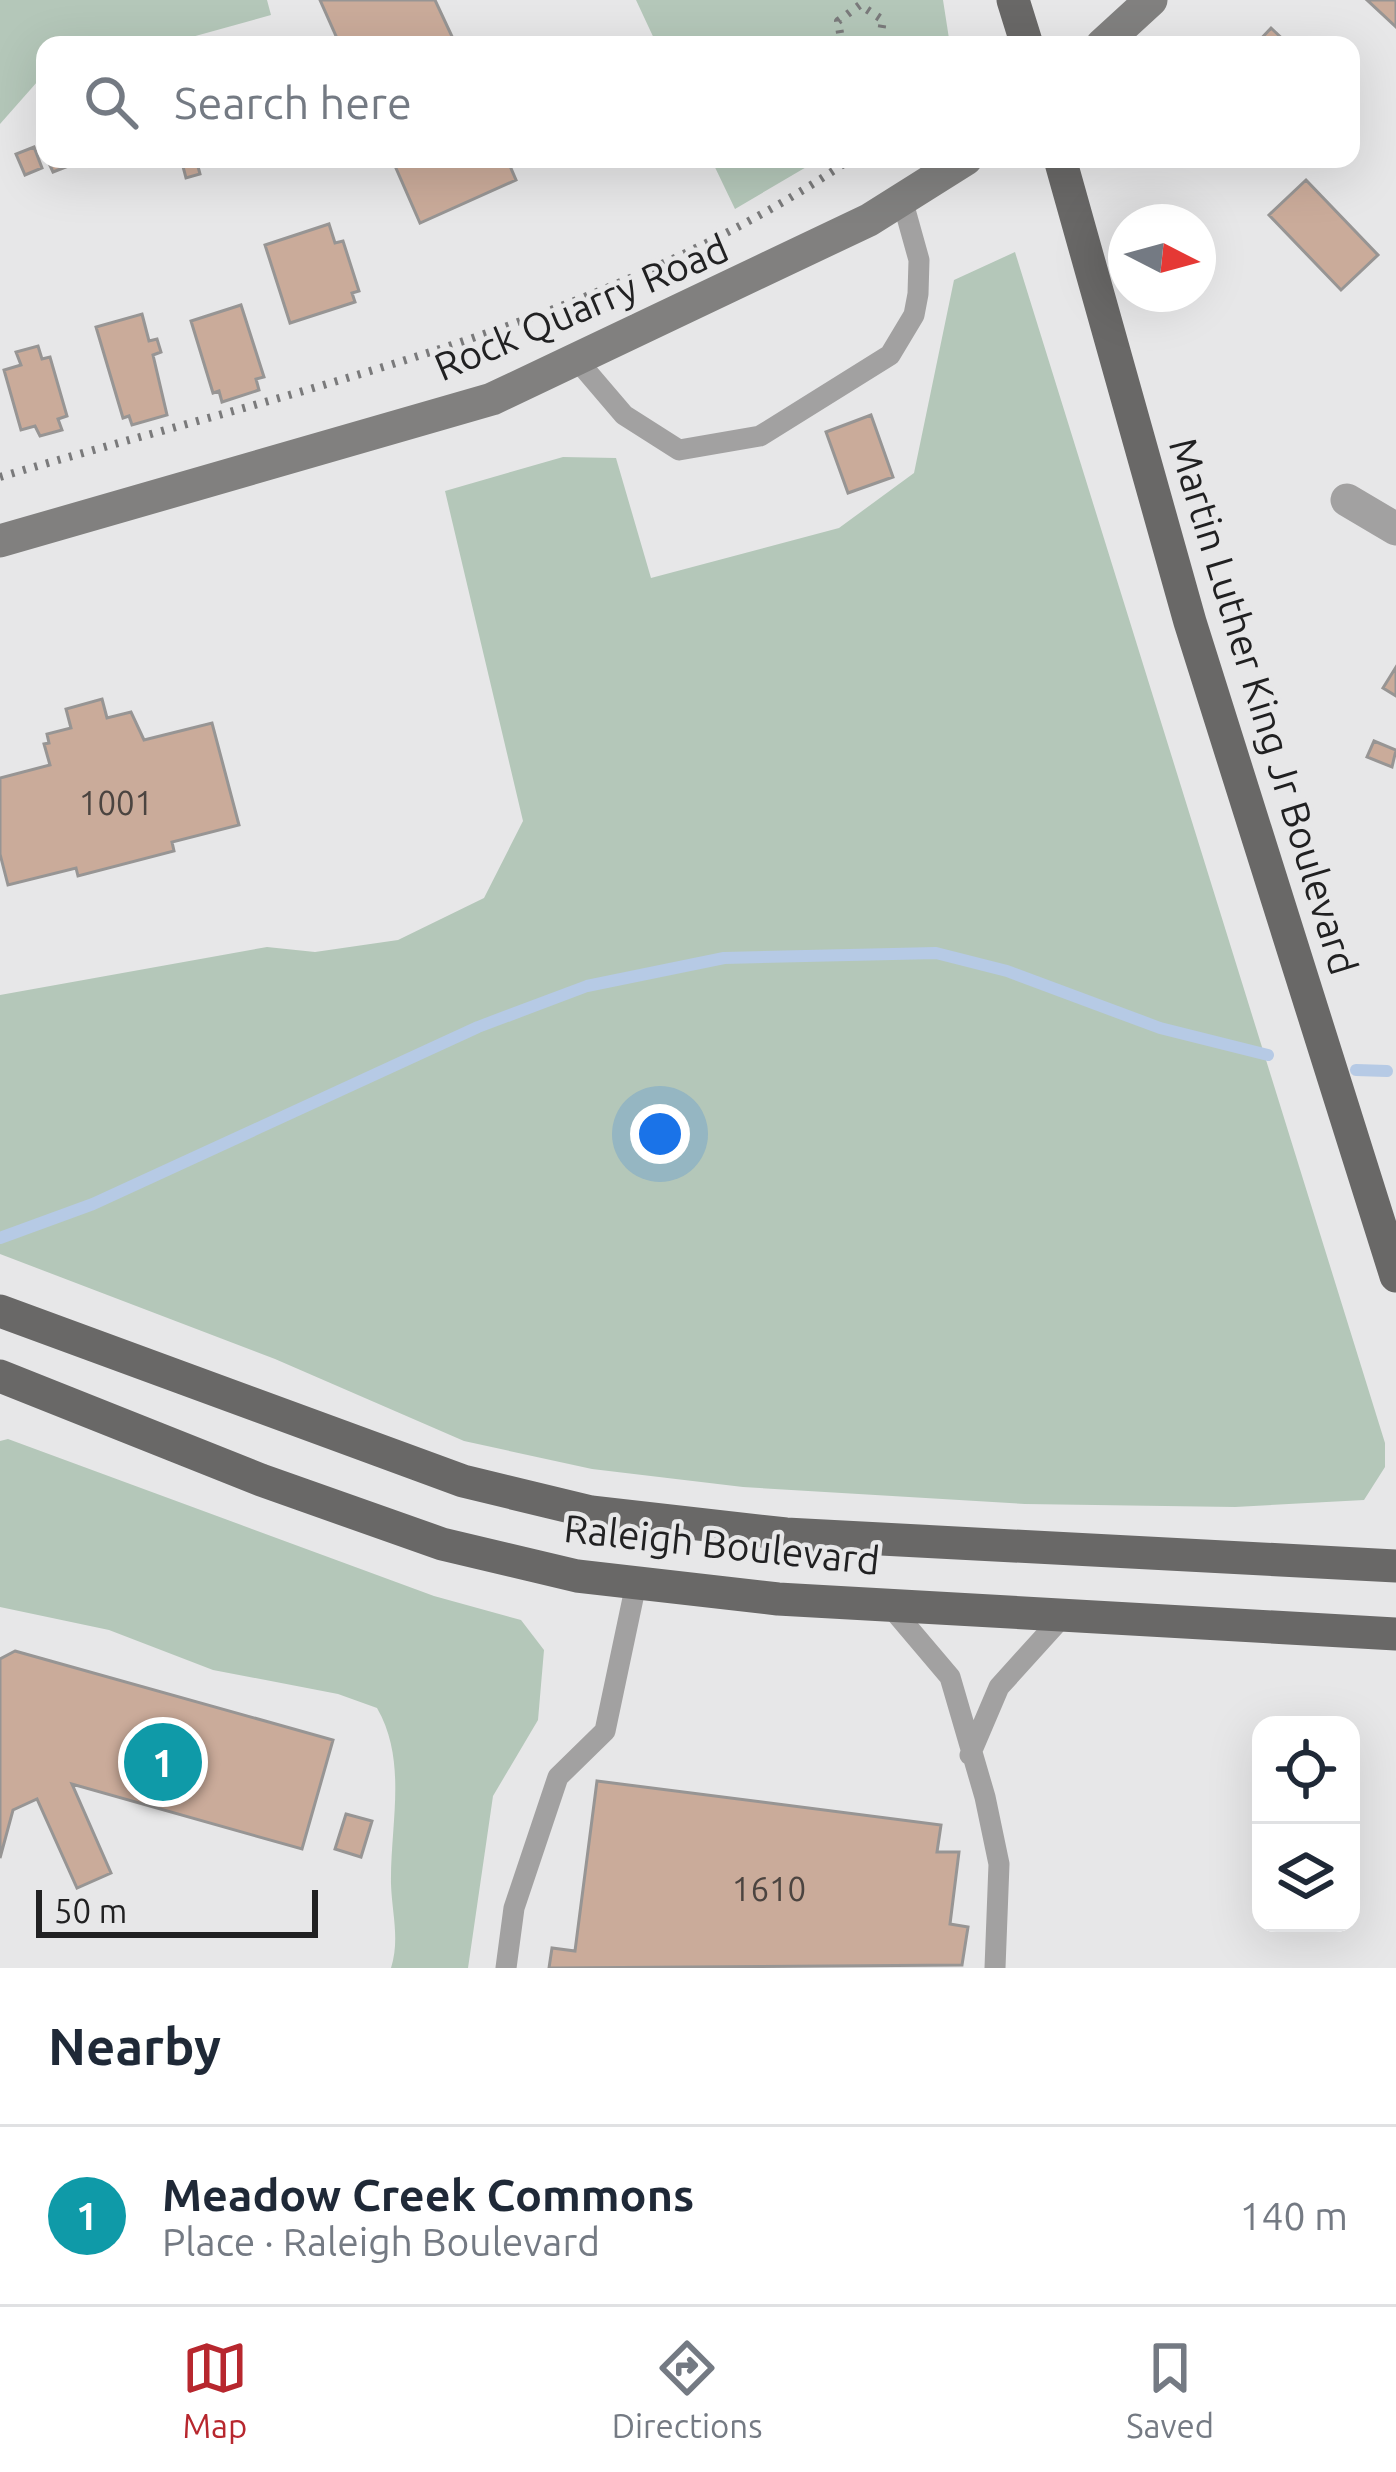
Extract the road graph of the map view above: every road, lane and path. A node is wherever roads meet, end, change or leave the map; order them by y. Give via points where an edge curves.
1 (1013, 0) edge
2 (1151, 0) edge
3 (840, 36) edge
4 (880, 36) edge
5 (1024, 36) edge
6 (1112, 36) edge
7 (835, 168) edge
8 (952, 168) edge
9 (1063, 168) edge
10 (902, 199) junction
11 (578, 360) junction
12 (0, 477) edge
13 (1347, 500) dead end
14 (1396, 529) edge
15 (0, 541) edge
16 (1396, 1276) edge
17 (0, 1311) edge
18 (0, 1376) edge
19 (1396, 1566) edge
20 (636, 1584) junction
21 (889, 1604) junction
22 (1066, 1613) junction
23 (1396, 1634) edge
24 (969, 1755) junction
25 (506, 1968) edge
26 (995, 1968) edge

1 - 5 main road
2 - 6 main road
3 - 4 path via 838,21 860,5 883,20
7 - 12 path via 663,262 497,330
8 - 10 main road, Rock Quarry Road
9 - 16 main road, Martin Luther King Jr Boulevard via 1190,622
10 - 11 main road, Rock Quarry Road
10 - 11 lane via 919,260 918,294 890,355 760,436 679,450 624,416
11 - 15 main road, Rock Quarry Road via 492,399
13 - 14 street
17 - 19 main road, Raleigh Boulevard via 463,1481 590,1512 786,1534
18 - 20 main road, Raleigh Boulevard via 442,1544
20 - 21 main road, Raleigh Boulevard
20 - 25 lane via 605,1731 558,1777 514,1908
21 - 22 main road, Raleigh Boulevard
21 - 24 lane via 950,1677
22 - 23 main road, Raleigh Boulevard
22 - 24 lane via 999,1687
24 - 26 lane via 999,1864

